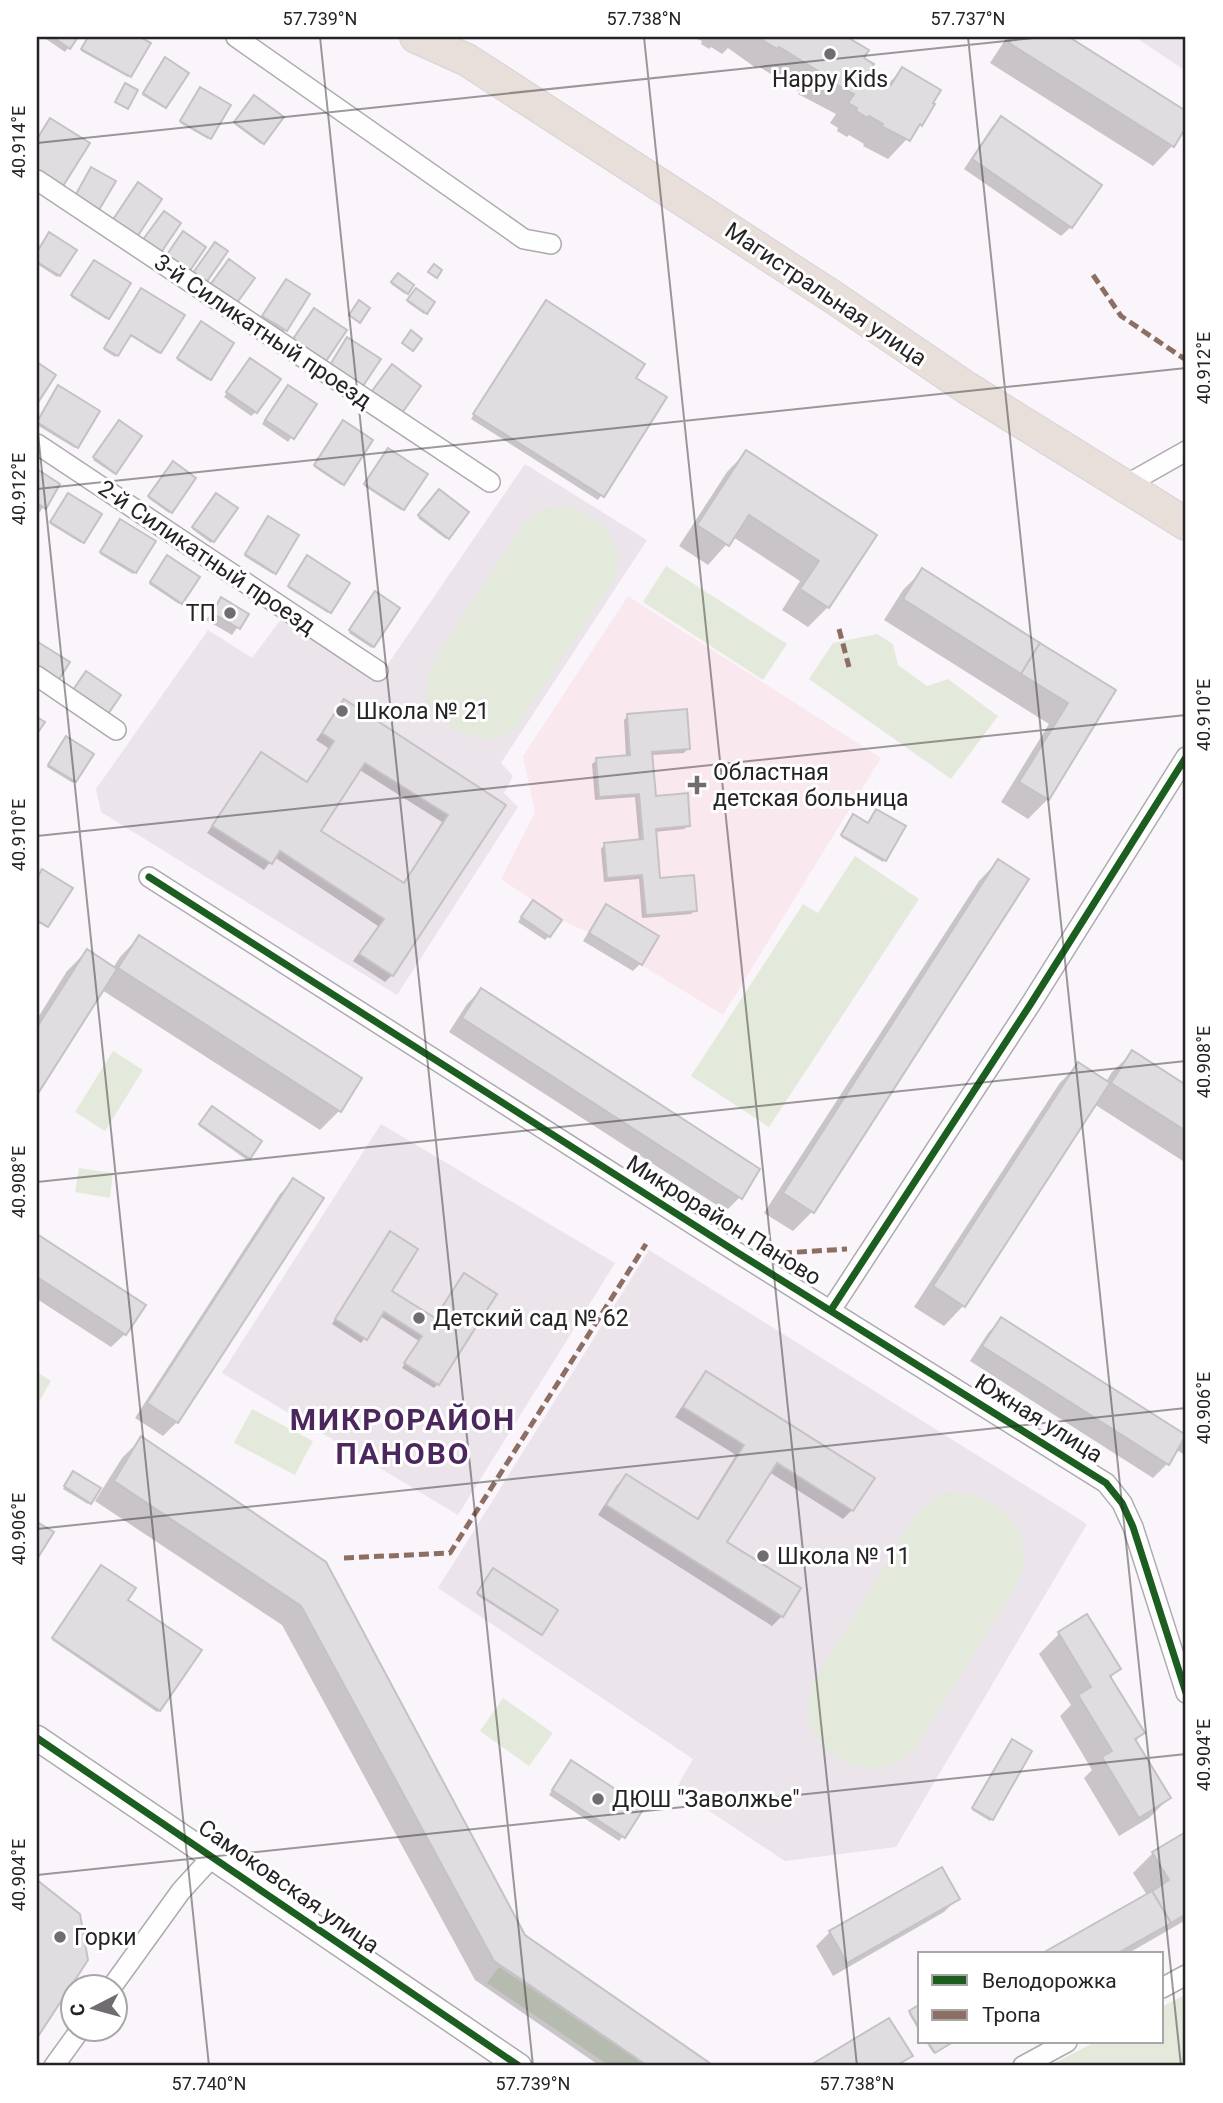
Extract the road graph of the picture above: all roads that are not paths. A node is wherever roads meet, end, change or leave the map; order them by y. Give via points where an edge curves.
1 (236, 37) edge
2 (416, 37) edge
3 (443, 37) edge
4 (467, 60) junction
5 (37, 180) edge
6 (551, 244) dead end
7 (37, 444) edge
8 (1186, 451) edge
9 (490, 482) dead end
10 (1124, 486) junction
11 (1186, 524) edge
12 (378, 671) dead end
13 (37, 676) edge
14 (116, 730) dead end
15 (1186, 757) edge
16 (149, 877) dead end
17 (831, 1310) junction
18 (1186, 1693) edge
19 (37, 1738) edge
20 (212, 1857) junction
21 (120, 1974) edge
22 (1186, 1975) edge
23 (1164, 1988) edge
24 (69, 2044) edge
25 (1063, 2044) edge
26 (54, 2066) edge
27 (519, 2066) edge
28 (1023, 2066) edge

1 - 6 street via 524,239
2 - 4 highway, Магистральная улица
3 - 4 highway, Магистральная улица
4 - 10 highway, Магистральная улица
5 - 9 street, 3-й Силикатный проезд
7 - 12 street, 2-й Силикатный проезд
8 - 10 street
10 - 11 highway, Магистральная улица
13 - 14 street
15 - 17 street, Микрорайон Паново
16 - 17 street, Микрорайон Паново
17 - 18 street, Южная улица via 1107,1483 1133,1527
19 - 20 street, Самоковская улица
20 - 21 street, Самоковская улица
20 - 27 street, Самоковская улица
22 - 23 street
24 - 26 street
25 - 28 street

